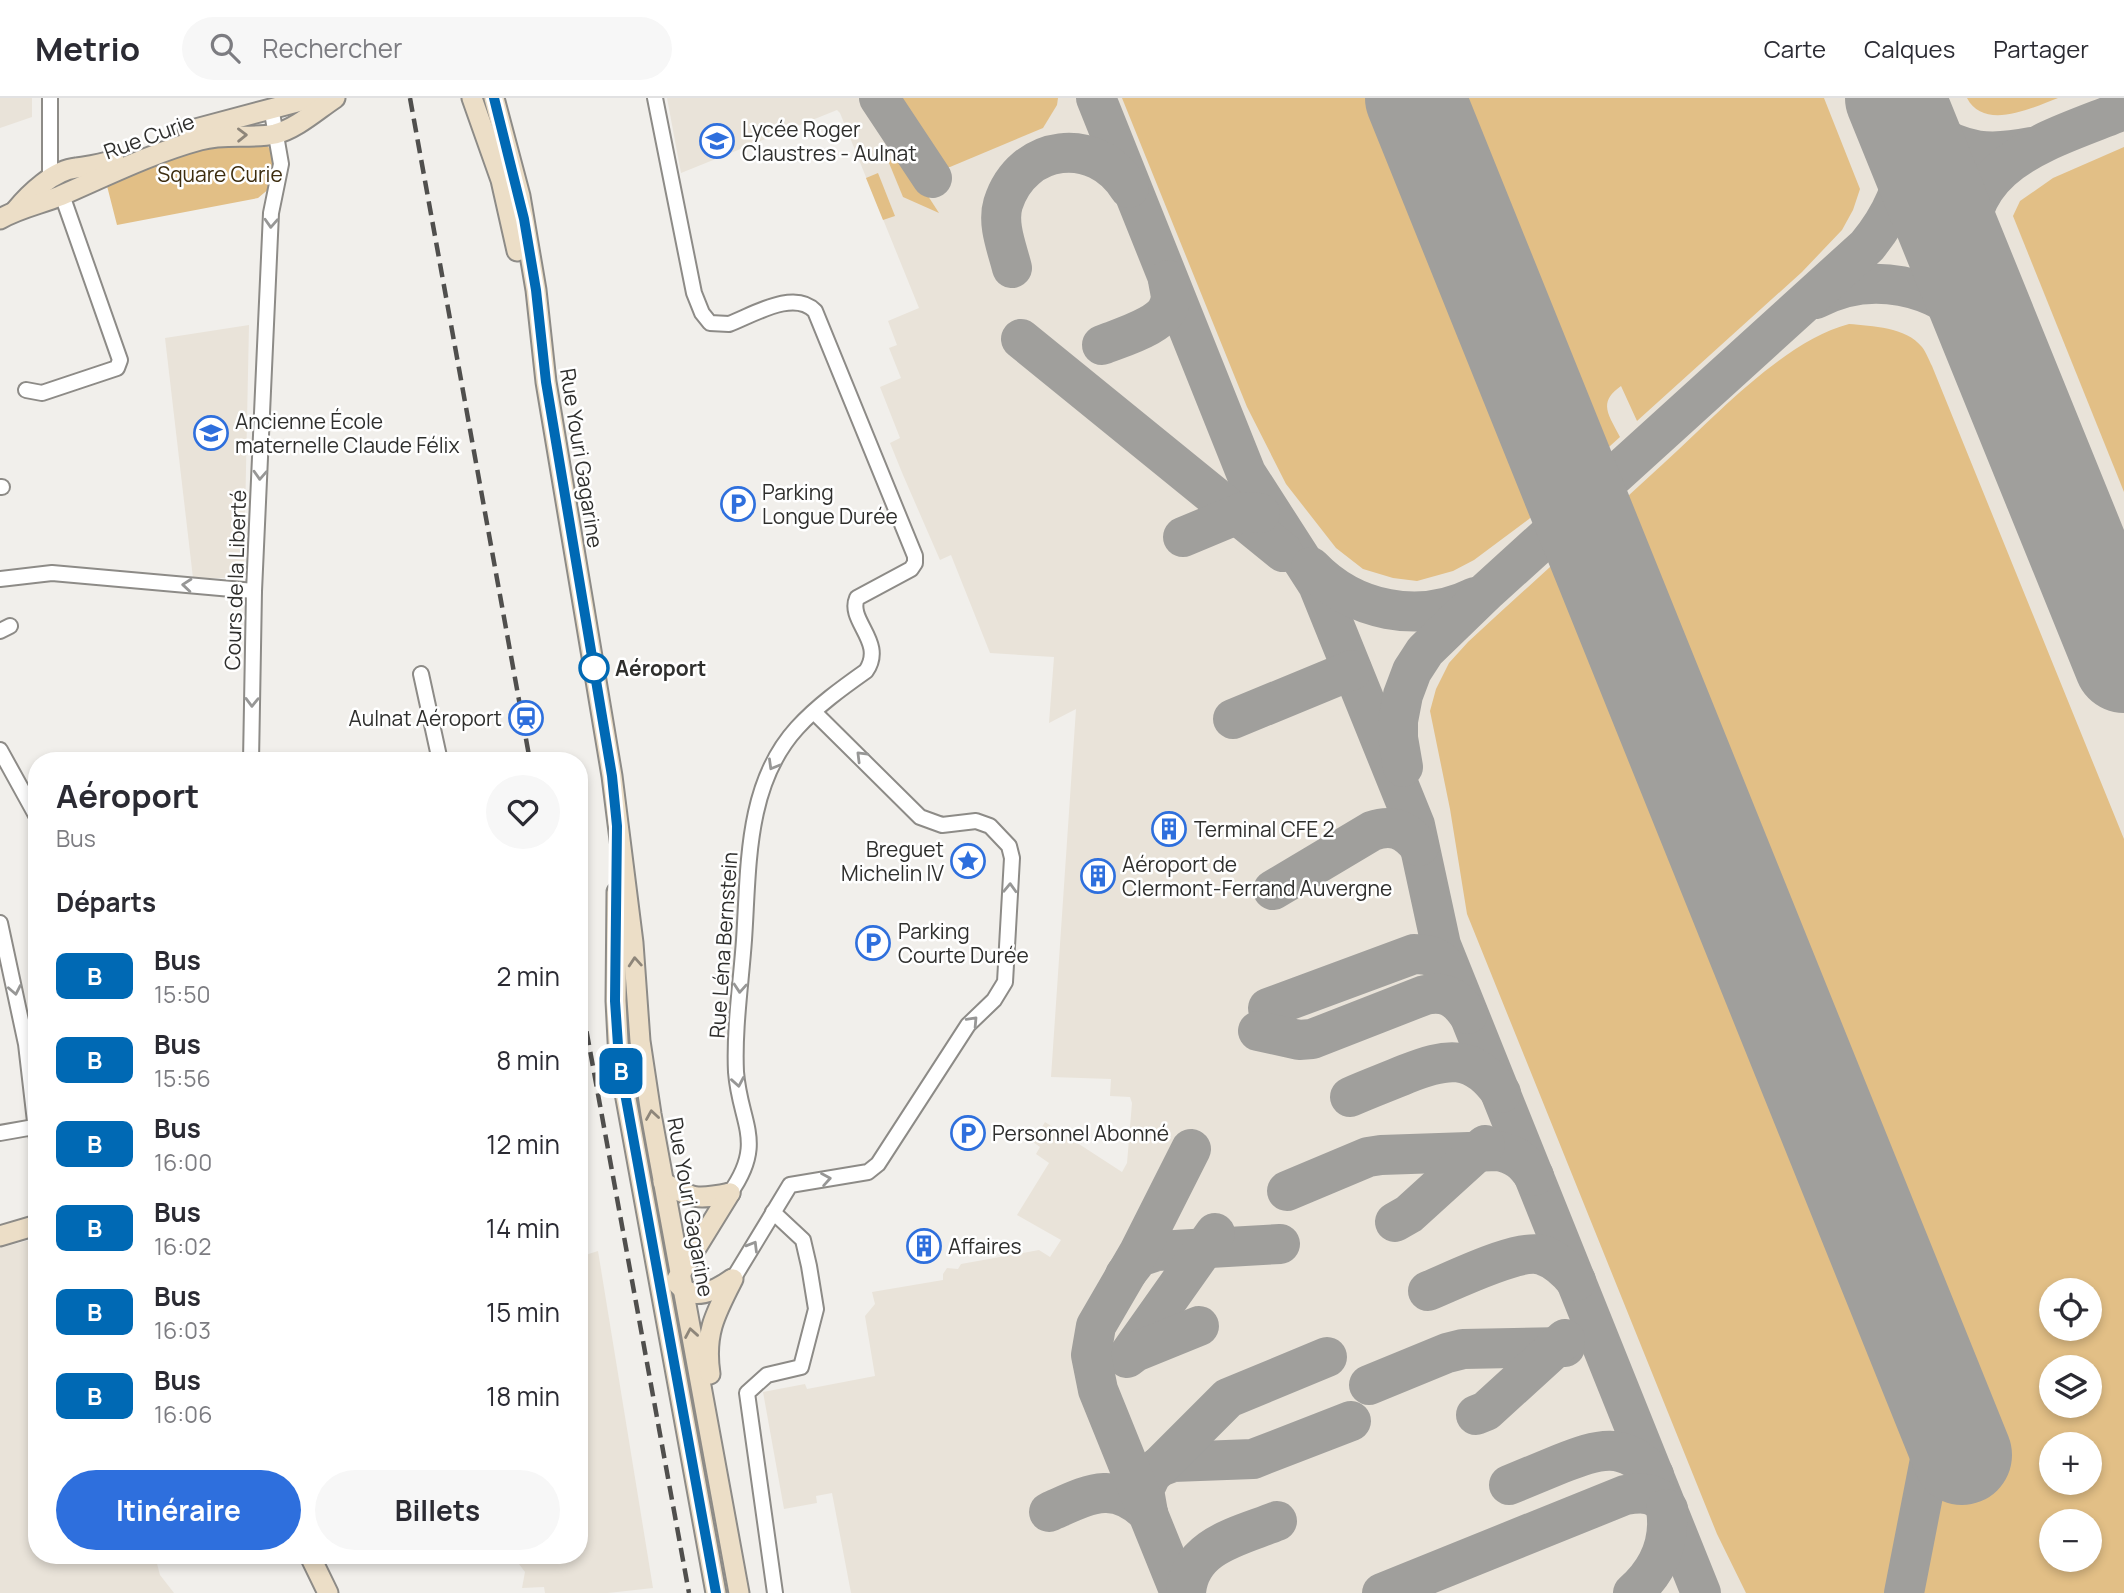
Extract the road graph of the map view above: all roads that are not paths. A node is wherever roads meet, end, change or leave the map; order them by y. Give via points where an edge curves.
1 (50, 98) edge
2 (312, 98) edge
3 (335, 98) edge
4 (472, 98) edge
5 (494, 98) edge
6 (655, 98) edge
7 (271, 107) junction
8 (277, 133) junction
9 (50, 178) junction
10 (62, 195) junction
11 (8, 214) edge
12 (546, 382) junction
13 (26, 390) dead end
14 (0, 579) edge
15 (254, 592) junction
16 (421, 674) dead end
17 (814, 712) junction
18 (0, 750) edge
19 (251, 752) edge
20 (438, 752) edge
21 (28, 801) edge
22 (617, 826) junction
23 (0, 923) edge
24 (28, 1062) edge
25 (628, 1104) junction
26 (0, 1133) edge
27 (28, 1133) edge
28 (663, 1182) junction
29 (730, 1193) junction
30 (773, 1212) junction
31 (28, 1228) edge
32 (0, 1236) edge
33 (733, 1279) junction
34 (680, 1281) junction
35 (666, 1314) junction
36 (314, 1564) edge
37 (328, 1593) edge
38 (716, 1593) edge
39 (739, 1593) edge
40 (748, 1593) edge
41 (775, 1593) edge

1 - 9 street
2 - 7 main road, Rue Curie
3 - 8 main road, Rue Curie
4 - 12 main road via 501,180
5 - 12 main road, Rue Youri Gagarine via 520,196
6 - 17 street, Rue Léna Bernstein via 694,293 702,313 710,323 729,324 788,301 811,306 912,547 915,563 911,569 855,603 872,646 871,664
7 - 8 street, Cours de la Liberté
7 - 9 main road, Rue Curie
10 -> 8 main road, Rue Curie via 200,140
8 -> 15 street, Cours de la Liberté via 281,164 271,213
9 - 11 main road, Rue Curie
10 - 11 main road, Rue Curie
10 - 13 street via 120,360 117,368 42,393
12 - 22 main road, Rue Youri Gagarine
15 -> 14 street via 52,573
15 -> 19 street, Cours de la Liberté
16 - 20 street
17 -> 29 street, Rue Léna Bernstein via 796,729 770,769 758,796 751,833 736,1074 750,1147 743,1172
30 -> 17 street via 790,1185 868,1171 878,1164 968,1025 1006,981 1009,846 990,826 976,821 942,825 920,817
18 - 21 street
22 - 25 main road, Rue Youri Gagarine via 616,1035
28 -> 22 main road, Rue Youri Gagarine via 640,1041
23 -> 24 street
25 - 34 main road via 635,1119 652,1223 670,1276
25 - 35 main road, Rue Youri Gagarine
26 - 27 street
28 - 29 main road via 690,1197
28 - 34 main road, Rue Youri Gagarine
29 - 34 main road
33 -> 30 street
30 - 41 street via 806,1247 817,1309 801,1367 767,1374 747,1393
31 - 32 main road
33 - 34 main road via 699,1294
33 - 40 main road via 713,1318 707,1354
34 - 35 main road
39 -> 34 main road, Rue Youri Gagarine
35 - 38 main road, Rue Youri Gagarine
36 - 37 main road

